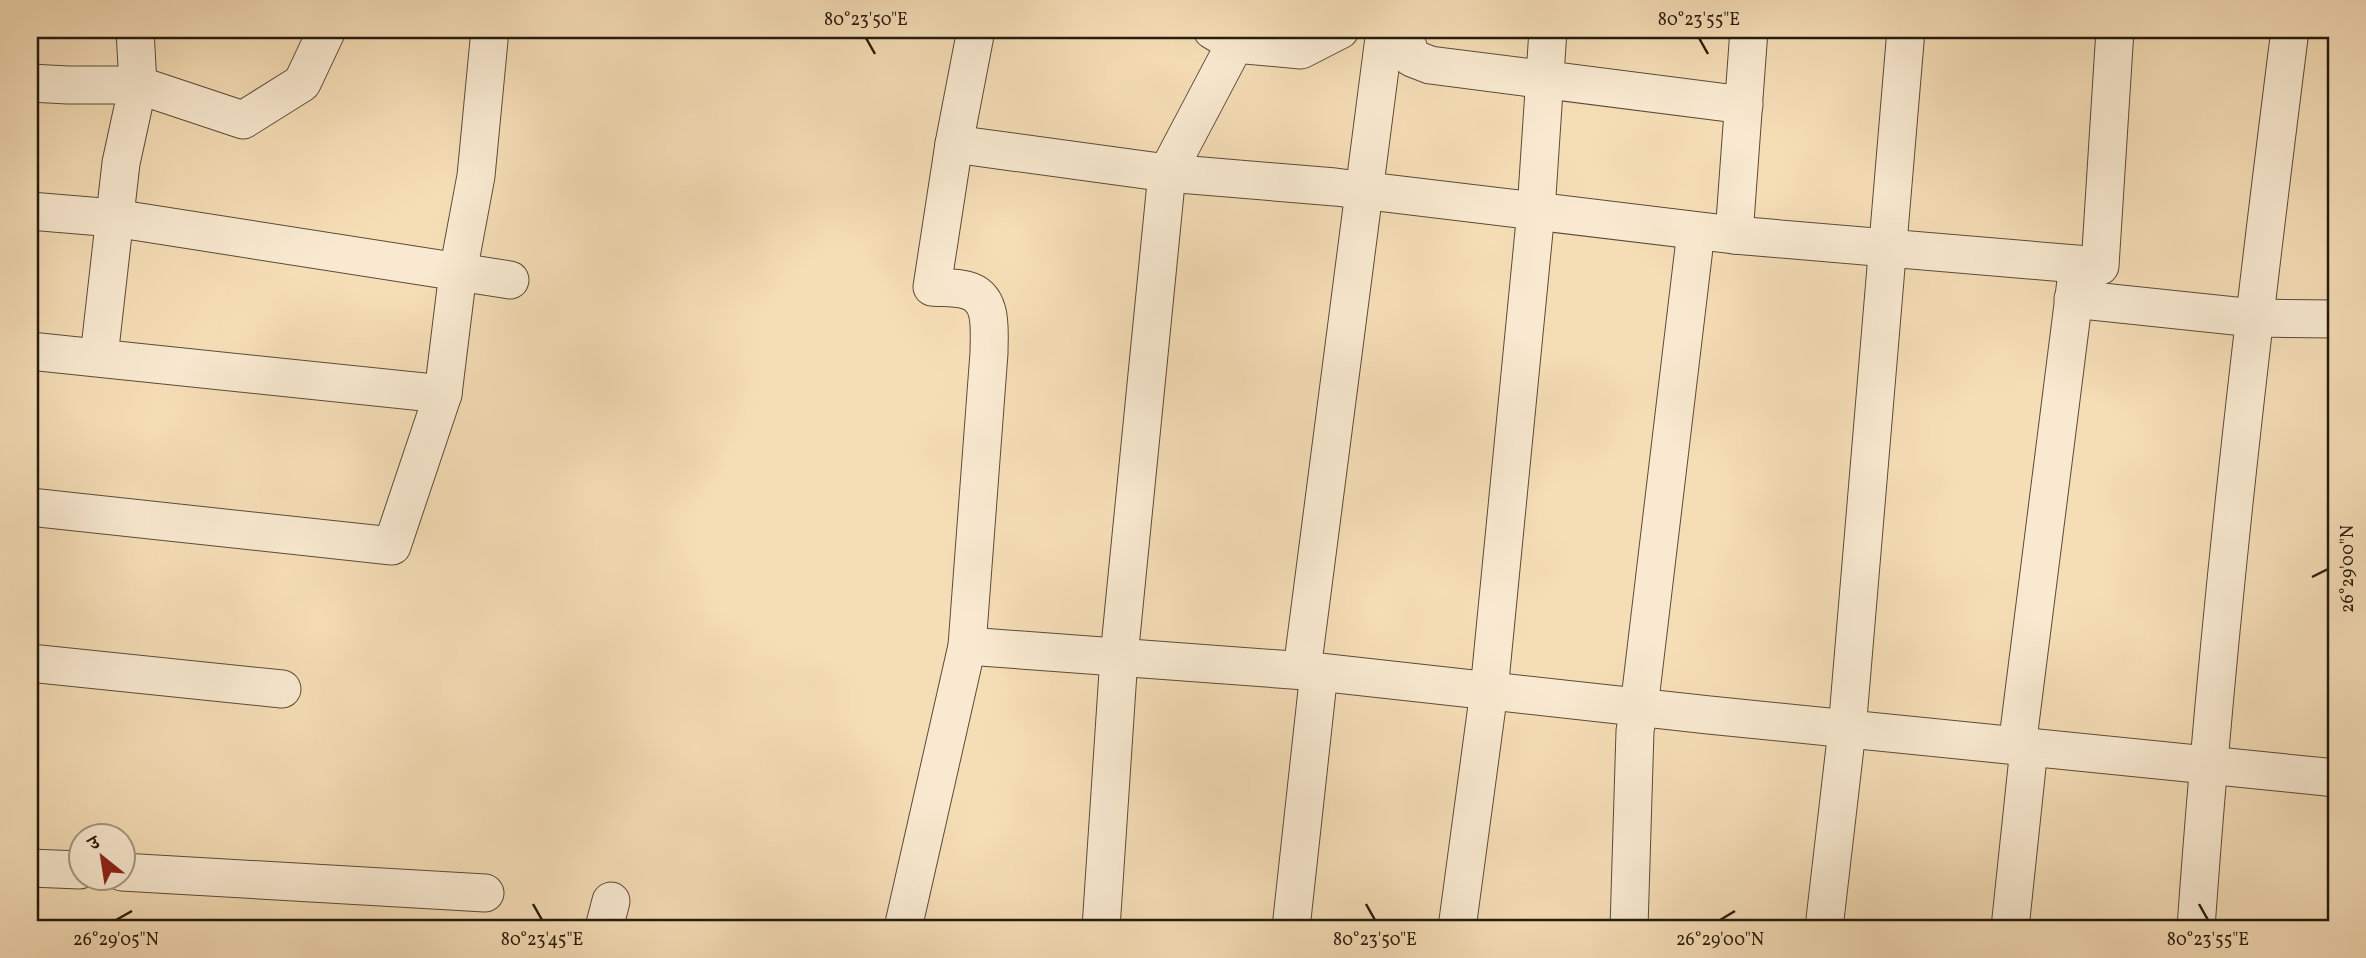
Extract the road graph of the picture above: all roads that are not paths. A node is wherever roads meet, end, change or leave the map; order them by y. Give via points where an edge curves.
1 (135, 30) edge
2 (327, 30) edge
3 (490, 30) edge
4 (976, 30) edge
5 (1340, 30) edge
6 (1385, 30) edge
7 (1402, 30) edge
8 (1548, 30) edge
9 (1749, 30) edge
10 (1906, 30) edge
11 (2115, 30) edge
12 (2290, 30) edge
13 (1224, 37) edge
14 (1544, 79) junction
15 (30, 83) edge
16 (138, 85) junction
17 (1744, 105) junction
18 (954, 144) junction
19 (1167, 173) junction
20 (1364, 191) junction
21 (30, 211) edge
22 (1536, 211) junction
23 (114, 218) junction
24 (1696, 231) junction
25 (1734, 235) junction
26 (1886, 248) junction
27 (458, 272) junction
28 (510, 280) dead end
29 (2075, 282) junction
30 (2254, 318) junction
31 (2336, 319) edge
32 (30, 351) edge
33 (99, 357) junction
34 (443, 394) junction
35 (30, 507) edge
36 (967, 646) junction
37 (1119, 657) junction
38 (30, 663) edge
39 (1311, 671) junction
40 (282, 689) dead end
41 (1489, 691) junction
42 (1639, 708) junction
43 (1847, 730) junction
44 (2023, 748) junction
45 (2207, 767) junction
46 (2336, 778) edge
47 (30, 868) edge
48 (66, 869) edge
49 (136, 873) edge
50 (485, 893) dead end
51 (903, 928) edge
52 (1101, 928) edge
53 (1291, 928) edge
54 (1457, 928) edge
55 (1629, 928) edge
56 (1824, 928) edge
57 (2010, 928) edge
58 (2196, 928) edge

1 - 16 street
2 - 16 street via 302,83 243,120
3 - 27 street via 476,176
4 - 18 street
5 - 13 street via 1301,50
6 - 20 street
7 - 14 street via 1412,58 1430,65
8 - 14 street
9 - 17 street
10 - 26 street
11 - 29 street via 2100,266
12 - 30 street
13 - 19 street
14 - 17 street
14 - 22 street
15 - 16 street
16 - 23 street
17 - 25 street
18 - 19 street
18 - 36 street via 932,287 968,290 981,299 989,314
19 - 20 street
19 - 37 street
20 - 22 street
20 - 39 street
21 - 23 street
22 - 24 street
22 - 41 street
23 - 27 street
23 - 33 street
24 - 25 street
24 - 42 street
25 - 26 street
26 - 29 street
26 - 43 street
27 - 28 street
27 - 34 street
29 - 30 street
29 - 44 street
30 - 31 street
30 - 45 street
32 - 33 street
33 - 34 street
34 - 35 street via 392,546
36 - 37 street
36 - 51 street
37 - 39 street
37 - 52 street
38 - 40 street
39 - 41 street
39 - 53 street
41 - 42 street
41 - 54 street
42 - 43 street
42 - 55 street
43 - 44 street
43 - 56 street
44 - 45 street
44 - 57 street
45 - 46 street
45 - 58 street
47 - 48 street
49 - 50 street

